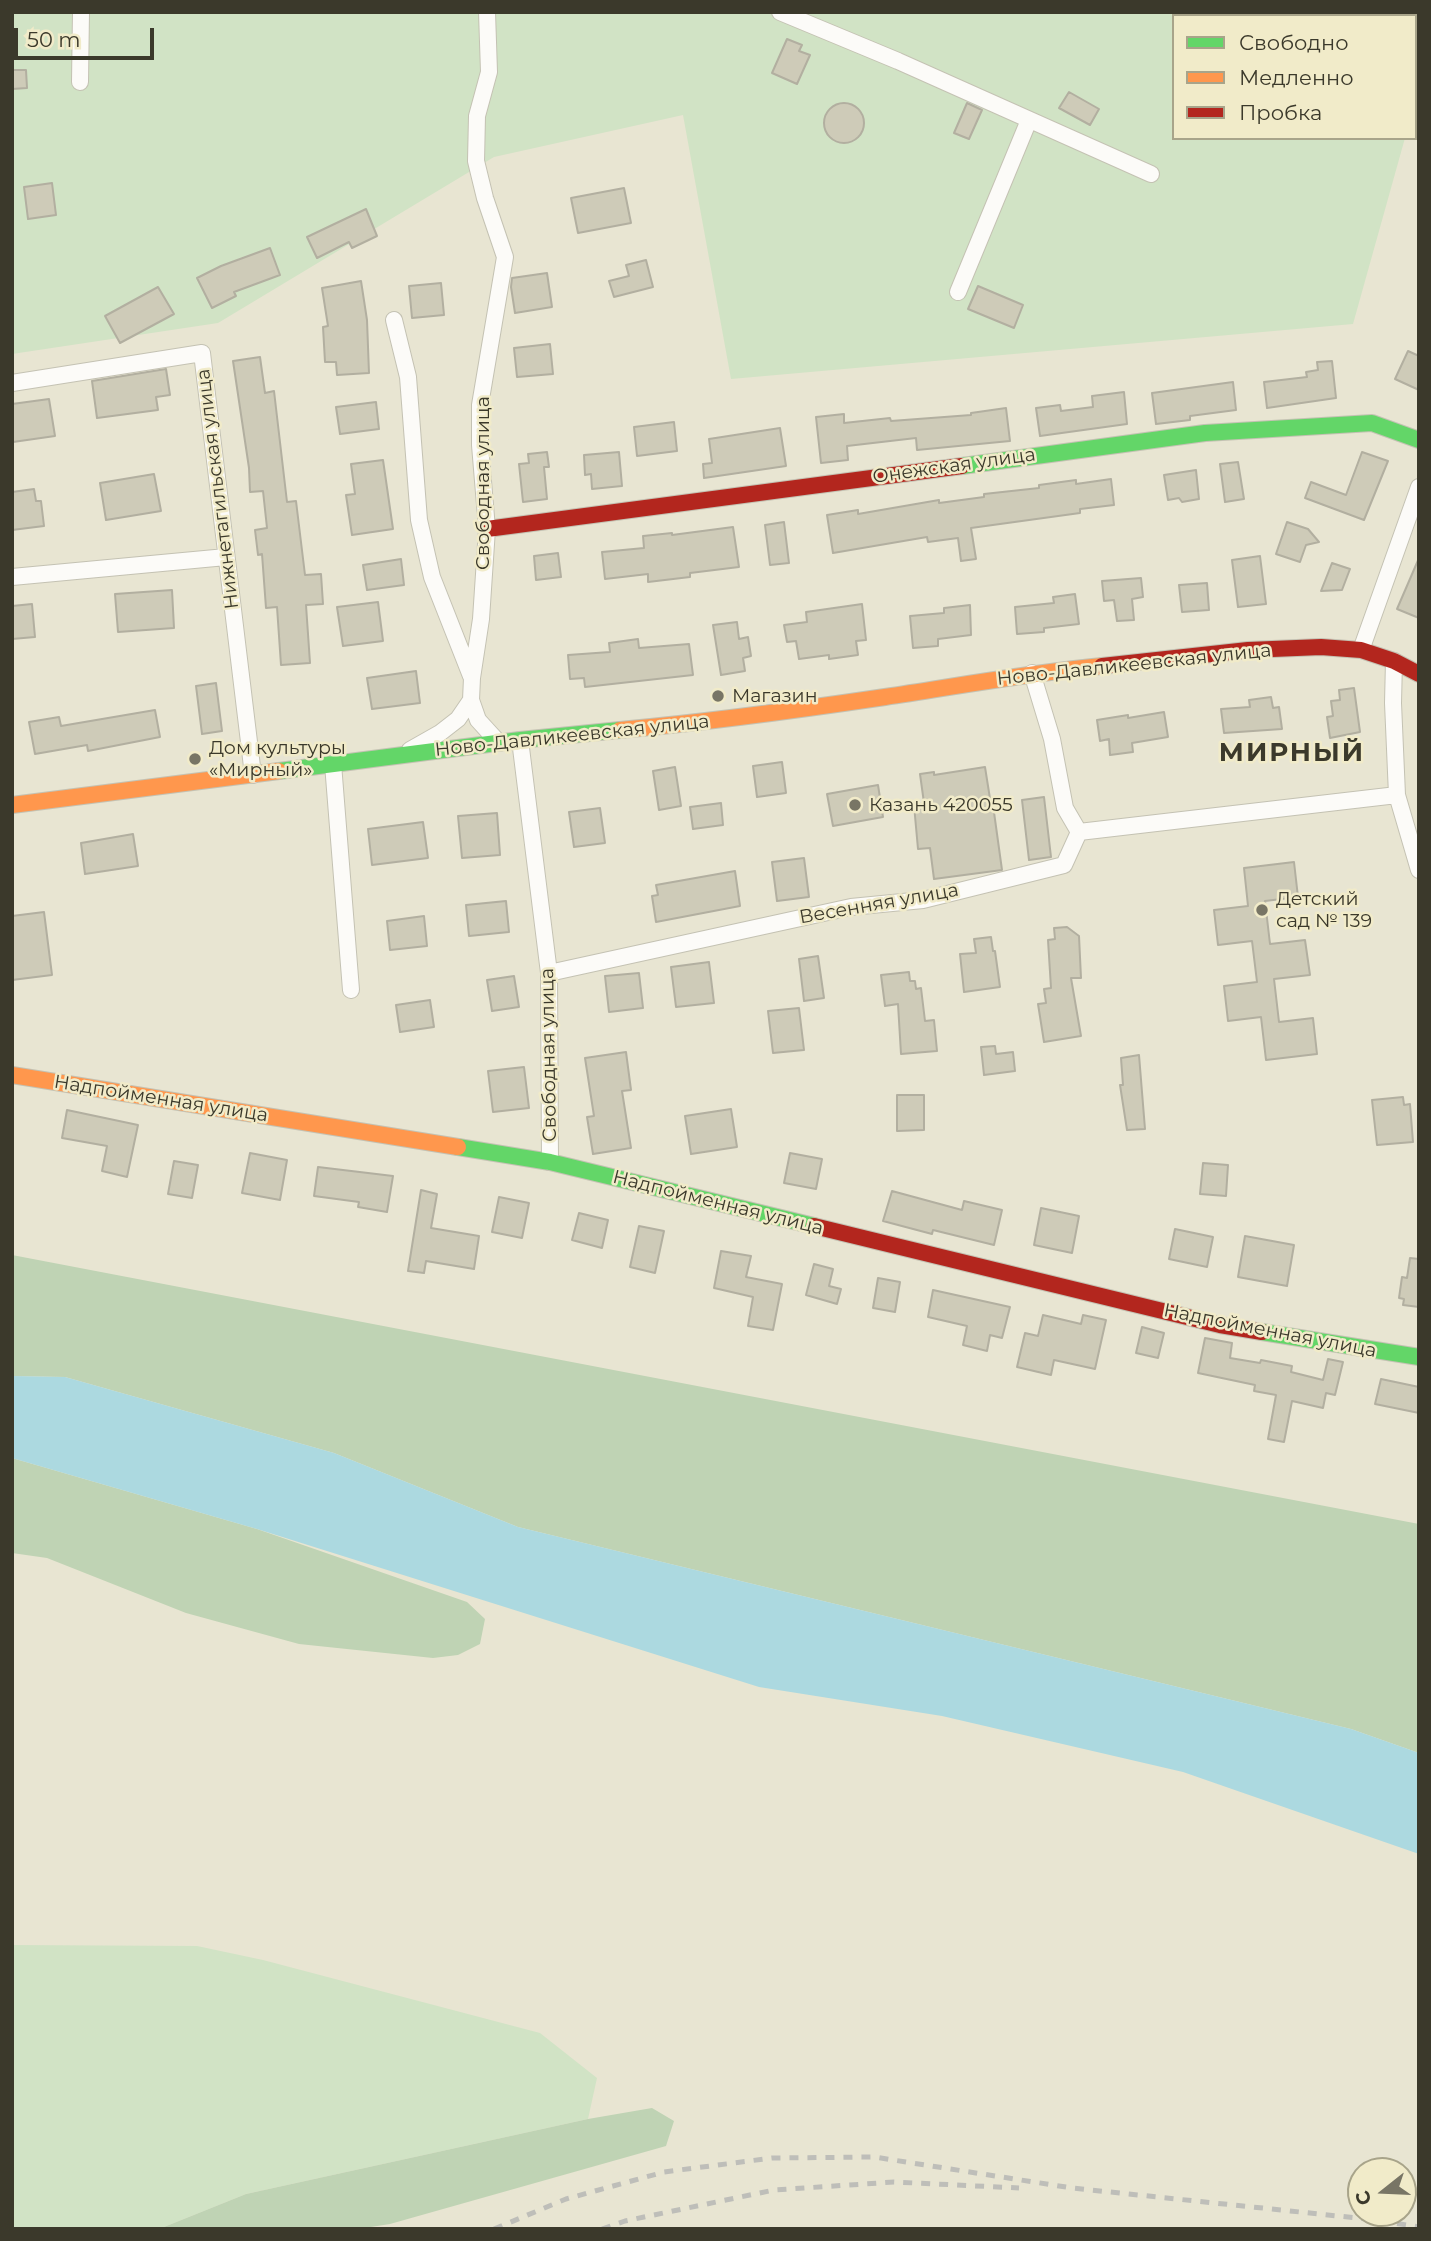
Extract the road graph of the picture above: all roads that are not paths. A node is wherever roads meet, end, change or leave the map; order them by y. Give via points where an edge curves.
1 (81, 12) edge
2 (487, 12) edge
3 (780, 12) edge
4 (80, 82) dead end
5 (1029, 120) junction
6 (1151, 174) dead end
7 (958, 292) dead end
8 (394, 320) dead end
9 (12, 383) edge
10 (1419, 440) edge
11 (1419, 487) edge
12 (487, 529) junction
13 (226, 557) junction
14 (12, 577) edge
15 (1361, 650) junction
16 (1394, 661) junction
17 (1032, 673) junction
18 (1419, 674) edge
19 (472, 678) junction
20 (471, 700) junction
21 (520, 740) junction
22 (499, 743) junction
23 (399, 756) junction
24 (333, 764) junction
25 (253, 775) junction
26 (1397, 795) junction
27 (12, 805) edge
28 (1079, 832) junction
29 (1419, 870) edge
30 (549, 973) junction
31 (351, 990) dead end
32 (12, 1075) edge
33 (550, 1163) junction
34 (1419, 1357) edge

1 - 4 street
2 - 12 street, Свободная улица via 489,72 477,116 476,161 505,257 480,405
3 - 5 street
5 - 6 street
5 - 7 street
8 - 19 street via 408,377 424,543 432,577
9 - 13 street, Нижнетагильская улица via 202,353
10 - 12 street, Онежская улица via 1372,423 1205,433
11 - 15 street
12 - 19 street, Свободная улица
13 - 14 street
13 - 25 street, Нижнетагильская улица
15 - 16 street, Ново-Давликеевская улица
15 - 17 street, Ново-Давликеевская улица via 1248,650
16 - 18 street, Ново-Давликеевская улица
16 - 26 street
17 - 21 street, Ново-Давликеевская улица via 716,721
17 - 28 street via 1052,739 1065,808
19 - 20 street, Свободная улица
20 - 22 street via 478,720
20 - 23 street via 458,719 440,733
21 - 22 street, Ново-Давликеевская улица
21 - 30 street, Свободная улица
22 - 23 street, Ново-Давликеевская улица
23 - 24 street, Ново-Давликеевская улица
24 - 25 street, Ново-Давликеевская улица
24 - 31 street
25 - 27 street, Ново-Давликеевская улица
26 - 28 street
26 - 29 street
28 - 30 street, Весенняя улица via 1064,865 922,900 851,907
30 - 33 street, Свободная улица
32 - 33 street, Надпойменная улица
33 - 34 street, Надпойменная улица via 1220,1325

